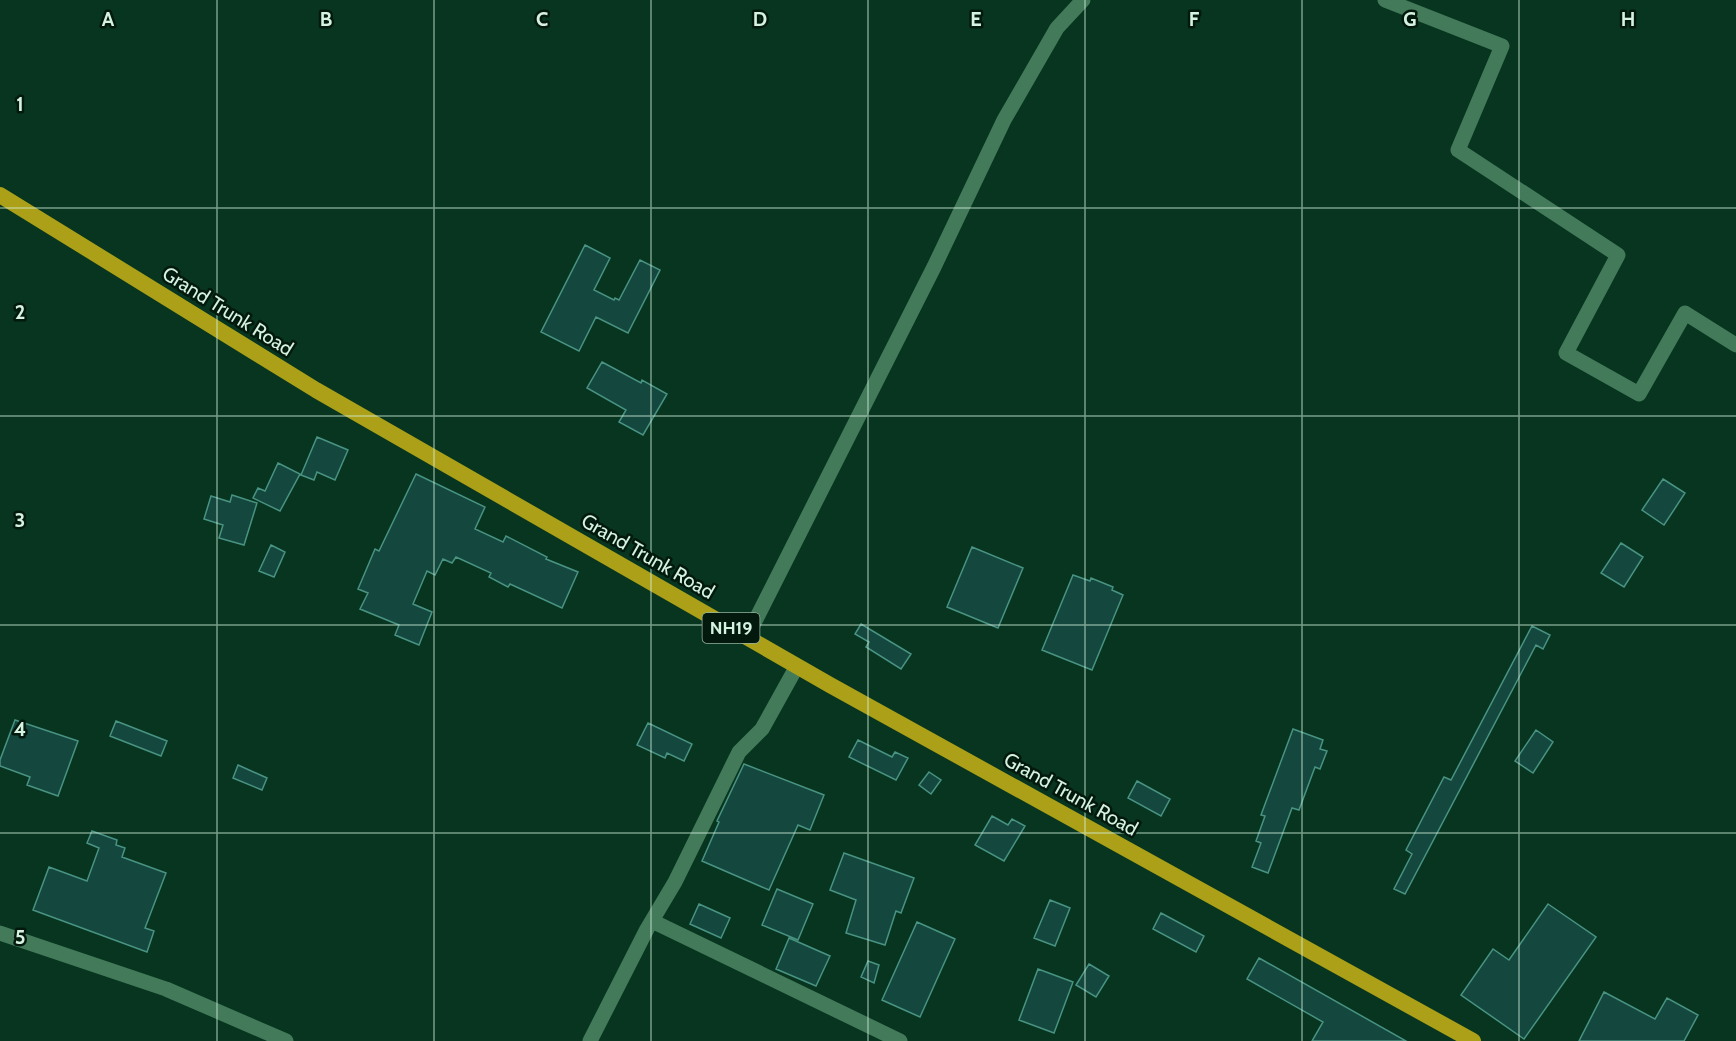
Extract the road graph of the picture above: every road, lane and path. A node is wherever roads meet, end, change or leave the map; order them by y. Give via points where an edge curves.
1 (1083, 0) edge
2 (1385, 0) edge
3 (0, 195) edge
4 (1736, 345) edge
5 (747, 637) junction
6 (797, 666) junction
7 (652, 921) junction
8 (0, 933) edge
9 (878, 1036) edge
10 (286, 1041) edge
11 (590, 1041) edge
12 (900, 1041) edge
13 (1473, 1041) edge

1 - 5 street via 1057,28 1004,120
2 - 4 street via 1502,46 1458,150 1618,255 1566,353 1639,394 1684,313
3 - 5 highway, Grand Trunk Road / NH19 via 316,390
5 - 6 highway, Grand Trunk Road / NH19
6 - 7 street via 762,729 739,752
6 - 13 highway, Grand Trunk Road / NH19
7 - 9 street
7 - 11 street
8 - 10 street via 166,989
9 - 12 street

